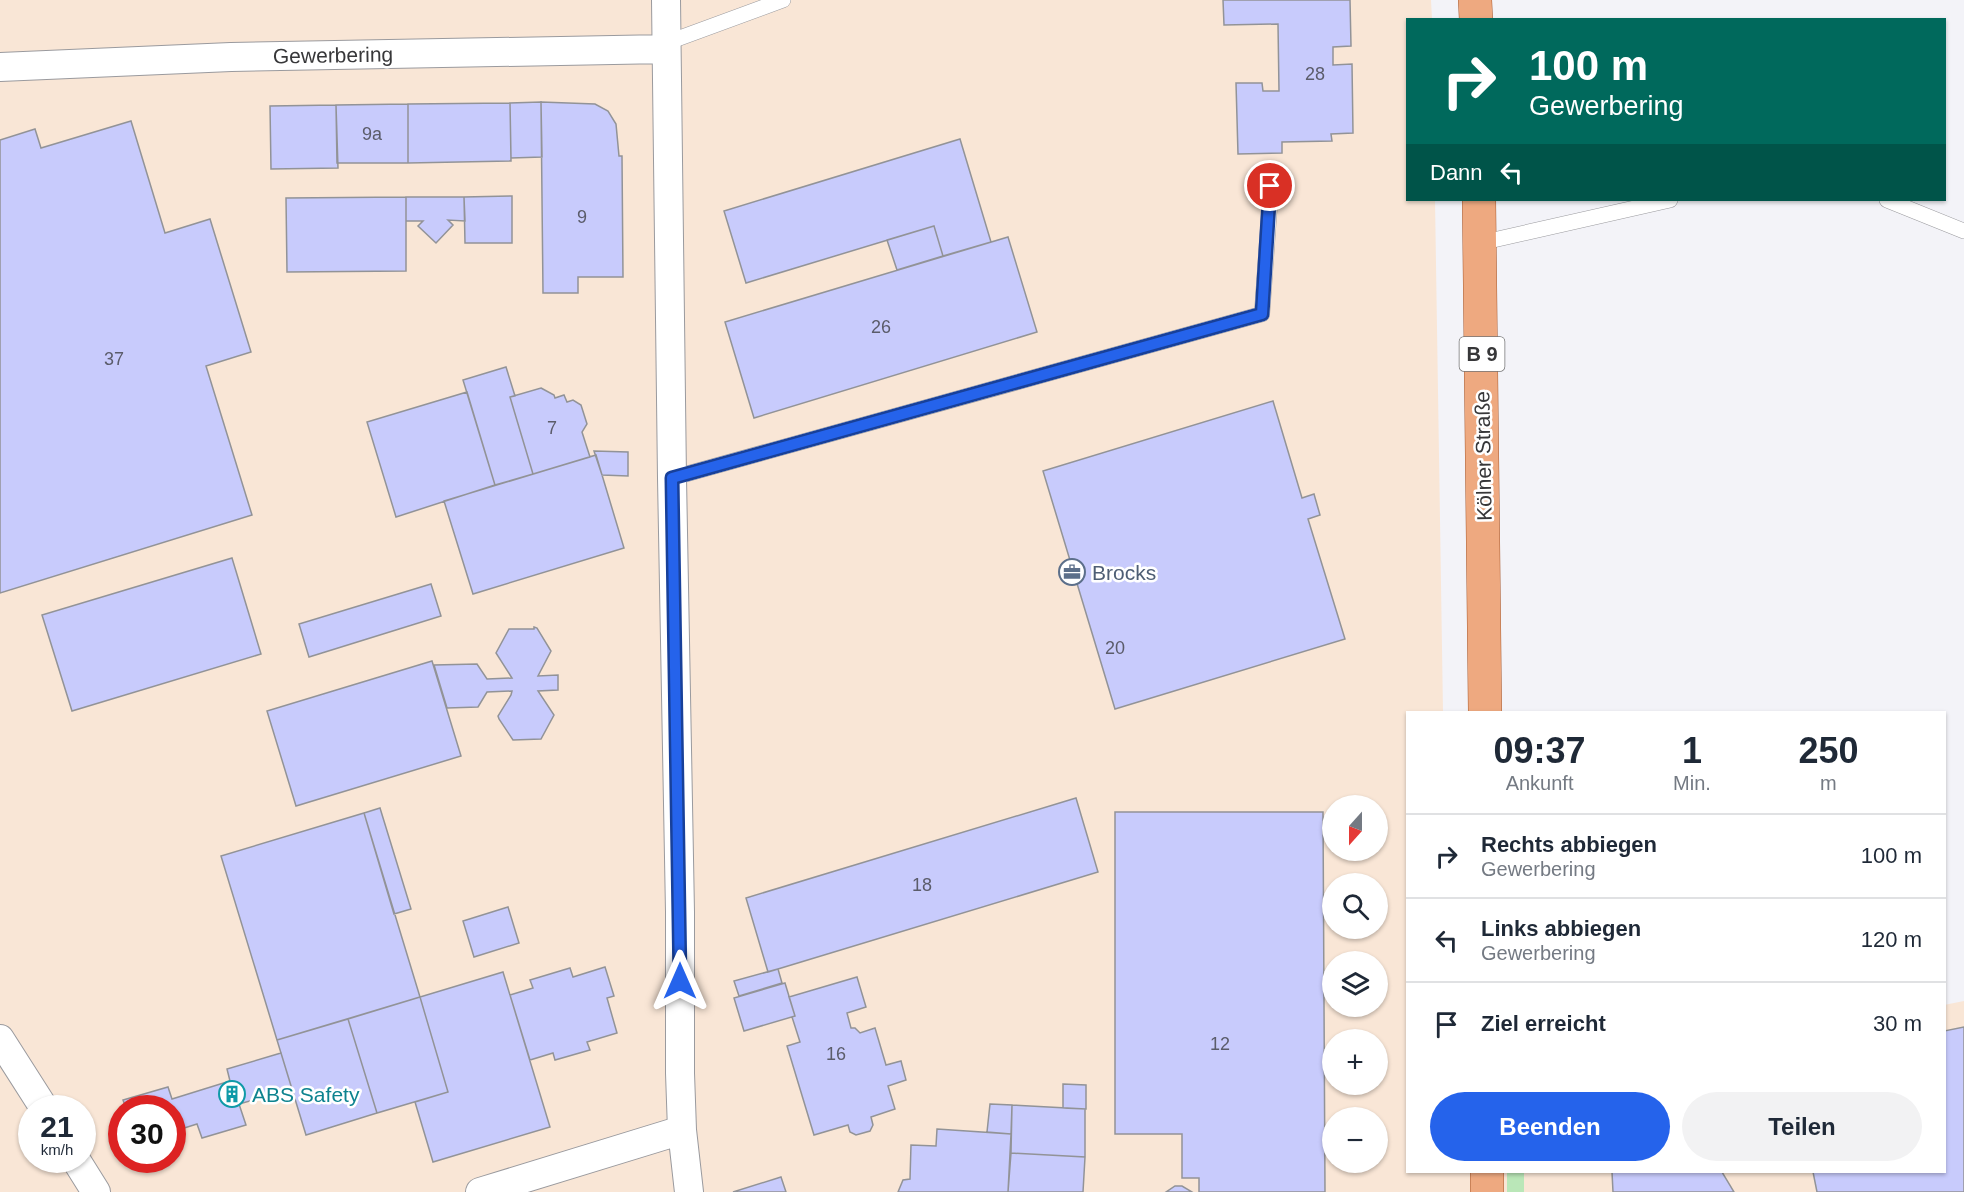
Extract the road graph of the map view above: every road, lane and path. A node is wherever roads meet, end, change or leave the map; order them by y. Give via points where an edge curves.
1 (666, 0) edge
2 (783, 0) edge
3 (1475, 0) edge
4 (1476, 18) edge
5 (666, 46) junction
6 (0, 67) edge
7 (1270, 186) dead end
8 (1479, 201) edge
9 (1666, 201) edge
10 (1889, 201) edge
11 (1964, 231) edge
12 (1480, 243) junction
13 (672, 478) junction
14 (1485, 711) edge
15 (0, 1039) edge
16 (36, 1095) edge
17 (682, 1130) junction
18 (84, 1173) edge
19 (1487, 1173) edge
20 (96, 1192) edge
21 (480, 1192) edge
22 (689, 1192) edge
23 (1487, 1192) edge

1 - 5 street
2 - 5 lane
3 - 4 main road
5 - 6 street, Gewerbering
5 - 13 street
7 - 13 lane via 1262,314
8 - 12 main road, Kölner Straße / B 9
9 - 12 lane
10 - 11 lane
12 - 14 main road, Kölner Straße / B 9
13 - 17 street
15 - 16 street
17 - 21 street
17 - 22 street
18 - 20 street
19 - 23 main road

